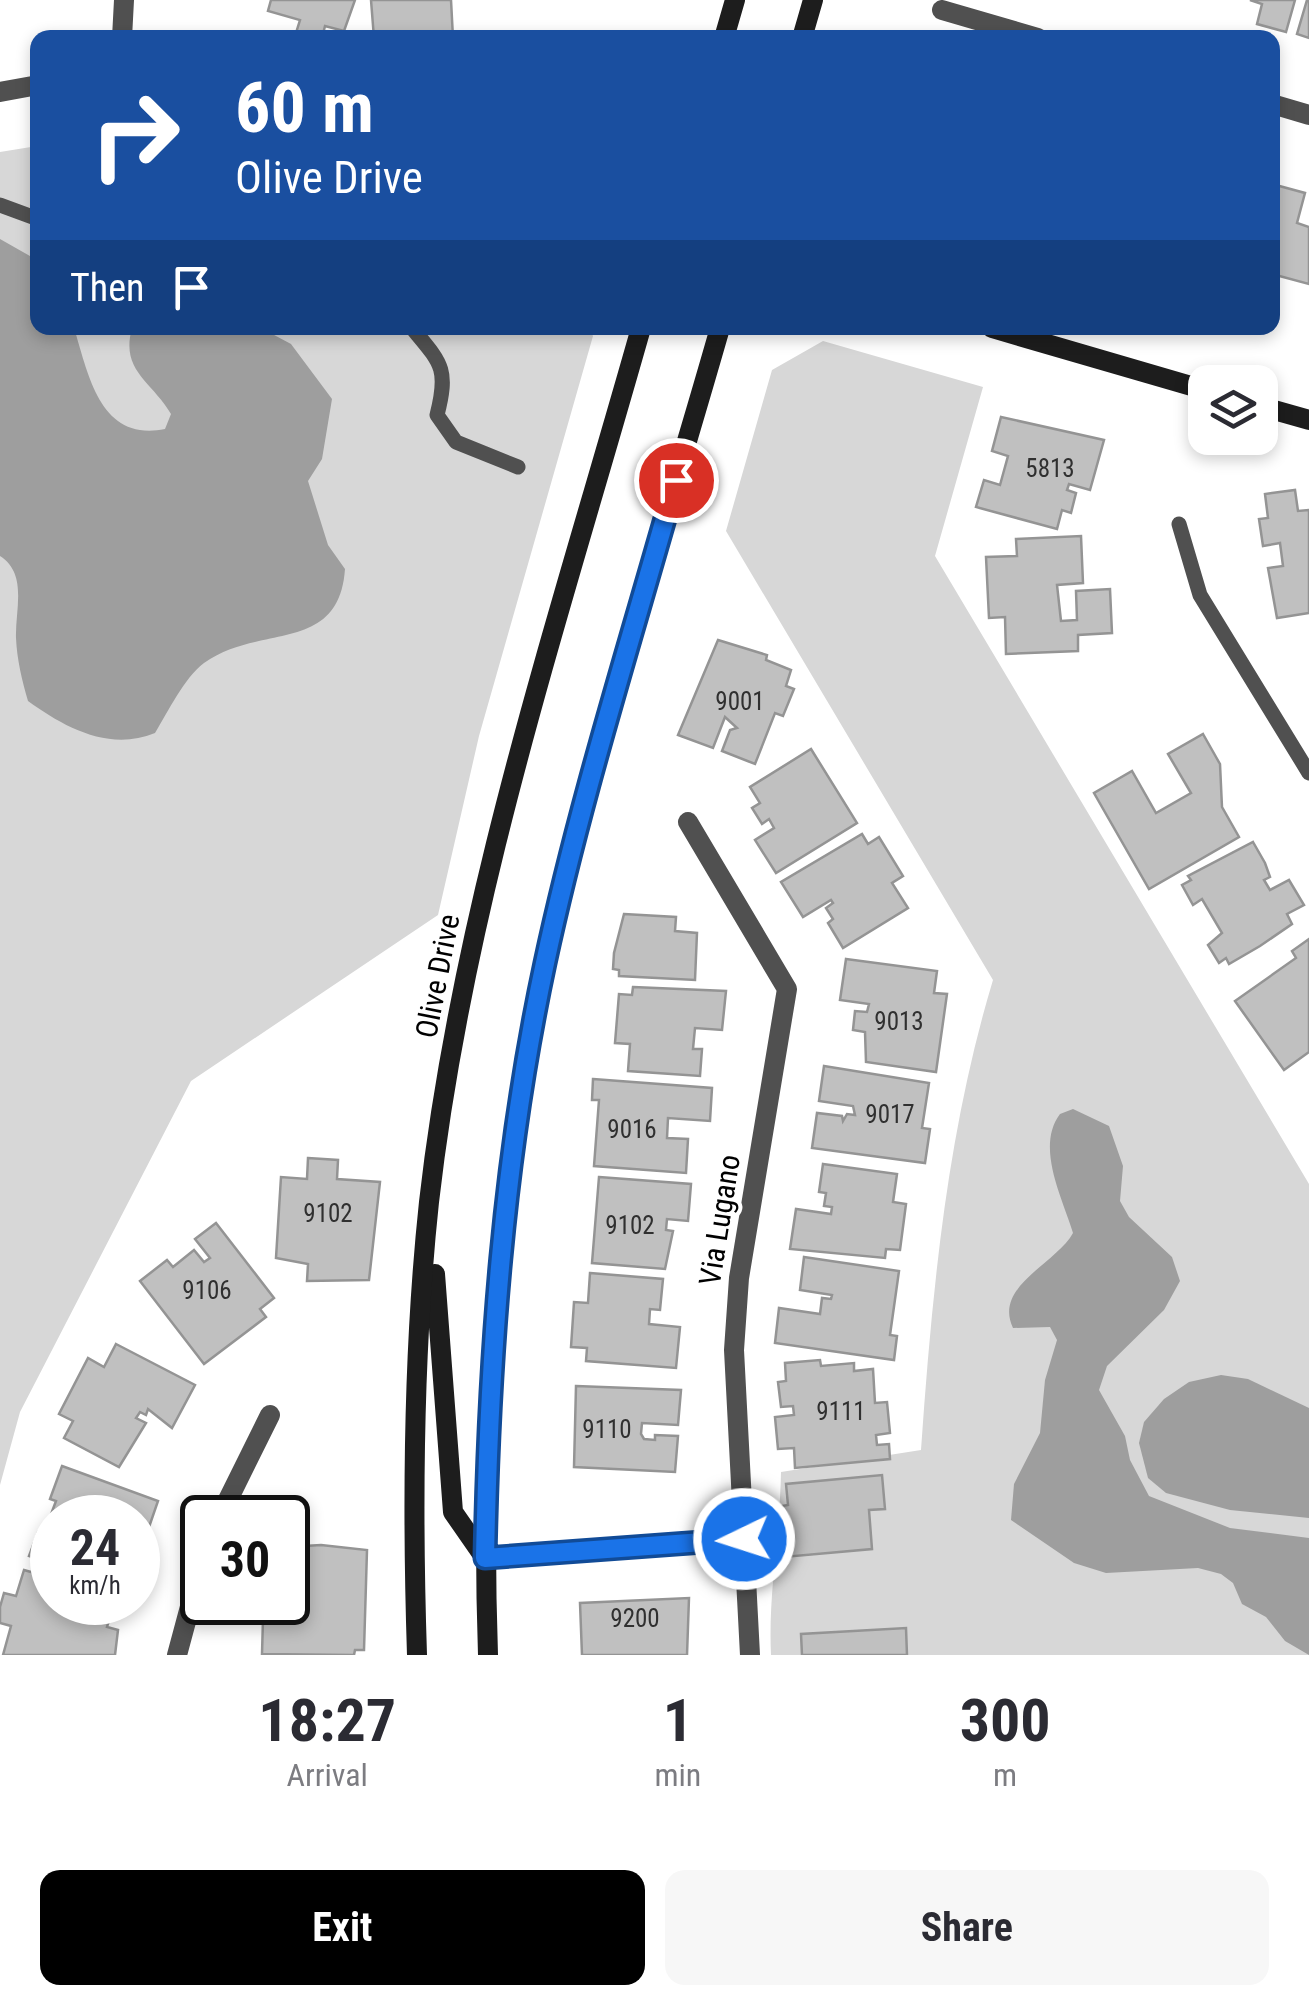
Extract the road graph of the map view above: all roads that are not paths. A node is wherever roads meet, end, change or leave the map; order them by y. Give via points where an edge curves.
1 (124, 0) edge
2 (735, 0) edge
3 (813, 0) edge
4 (942, 10) dead end
5 (122, 30) edge
6 (726, 30) edge
7 (804, 30) edge
8 (1011, 30) edge
9 (30, 86) edge
10 (0, 92) edge
11 (1280, 106) edge
12 (1309, 115) edge
13 (0, 205) edge
14 (30, 215) edge
15 (418, 335) edge
16 (640, 335) edge
17 (718, 335) edge
18 (1016, 335) edge
19 (1188, 385) edge
20 (1278, 411) edge
21 (1309, 420) edge
22 (518, 467) dead end
23 (1178, 524) dead end
24 (1309, 773) edge
25 (688, 822) dead end
26 (429, 1202) junction
27 (270, 1415) dead end
28 (230, 1495) edge
29 (744, 1539) junction
30 (485, 1558) junction
31 (185, 1625) edge
32 (177, 1655) edge
33 (417, 1655) edge
34 (488, 1655) edge
35 (750, 1655) edge

1 - 5 street
2 - 6 main road
3 - 7 main road
4 - 8 street
9 - 10 street
11 - 12 street
13 - 14 lane
15 - 22 lane via 442,364 437,415 456,442
16 - 26 main road, Olive Drive via 494,854
17 - 30 main road via 545,963 518,1106 498,1272
18 - 19 main road
20 - 21 main road
23 - 24 lane via 1200,595
25 - 29 street, Via Lugano via 788,988 739,1278 735,1366
26 - 30 main road via 454,1512
26 - 33 main road, Olive Drive via 416,1397
27 - 28 street
29 - 30 street
29 - 35 street, Via Lugano
30 - 34 main road
31 - 32 street

